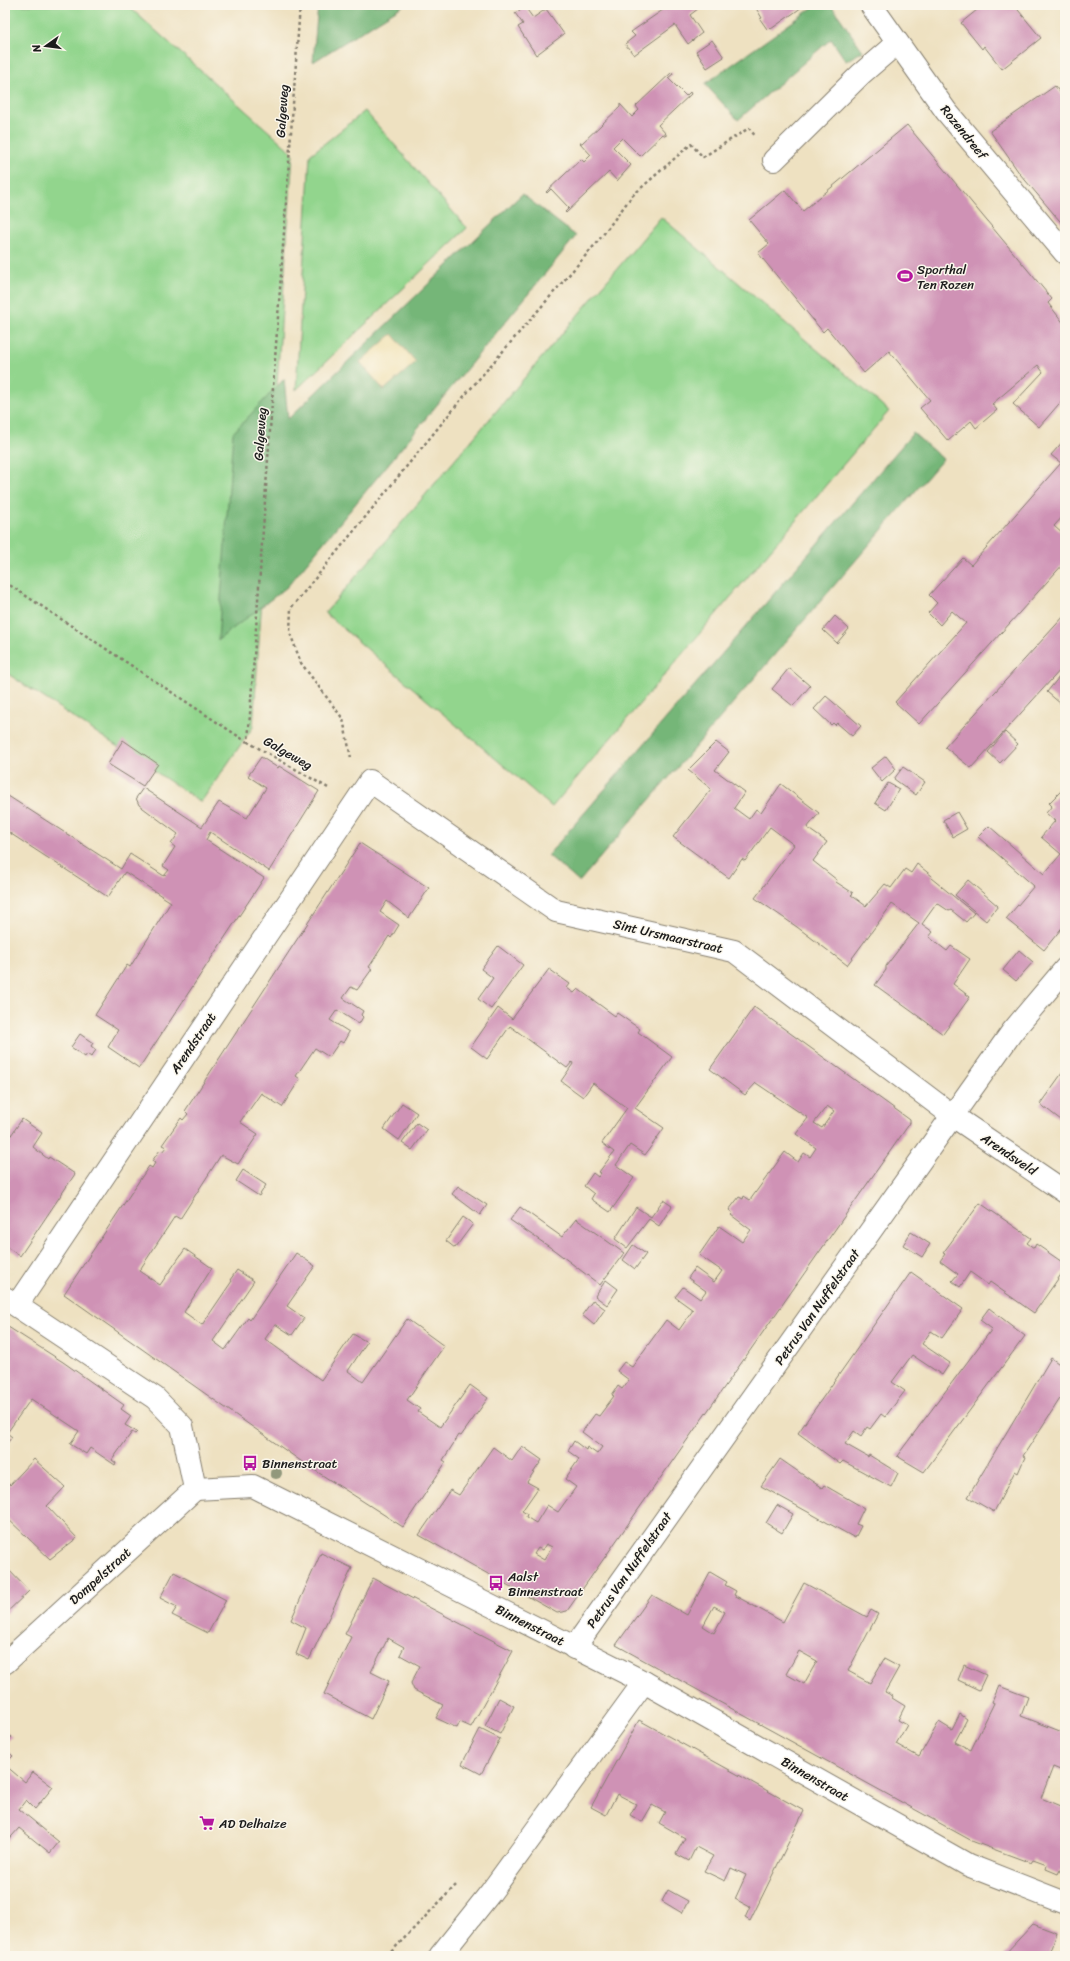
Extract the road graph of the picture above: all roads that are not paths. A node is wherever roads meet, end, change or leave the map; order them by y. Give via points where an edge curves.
1 (871, 5) edge
2 (897, 43) junction
3 (774, 160) road end
4 (1065, 253) edge
5 (362, 793) joint
6 (1065, 970) edge
7 (953, 1116) junction
8 (1065, 1192) edge
9 (11, 1302) edge
10 (195, 1489) junction
11 (574, 1648) junction
12 (5, 1663) edge
13 (644, 1682) junction
14 (1065, 1903) edge
15 (440, 1956) edge

1 - 2 street, Rozendreef
2 - 3 street via 861,74
2 - 4 street, Rozendreef via 946,111
5 - 7 street, Sint Ursmaarstraat via 556,911 734,951
5 - 9 street, Arendstraat
6 - 7 street, Petrus Van Nuffelstraat via 1012,1032
7 - 8 street, Arendsveld
7 - 11 street, Petrus Van Nuffelstraat
9 - 10 street via 155,1398 182,1426
10 - 11 street, Binnenstraat via 253,1486
10 - 12 street, Dompelstraat
11 - 13 street, Binnenstraat
13 - 14 street, Binnenstraat via 968,1866
13 - 15 street via 491,1892

